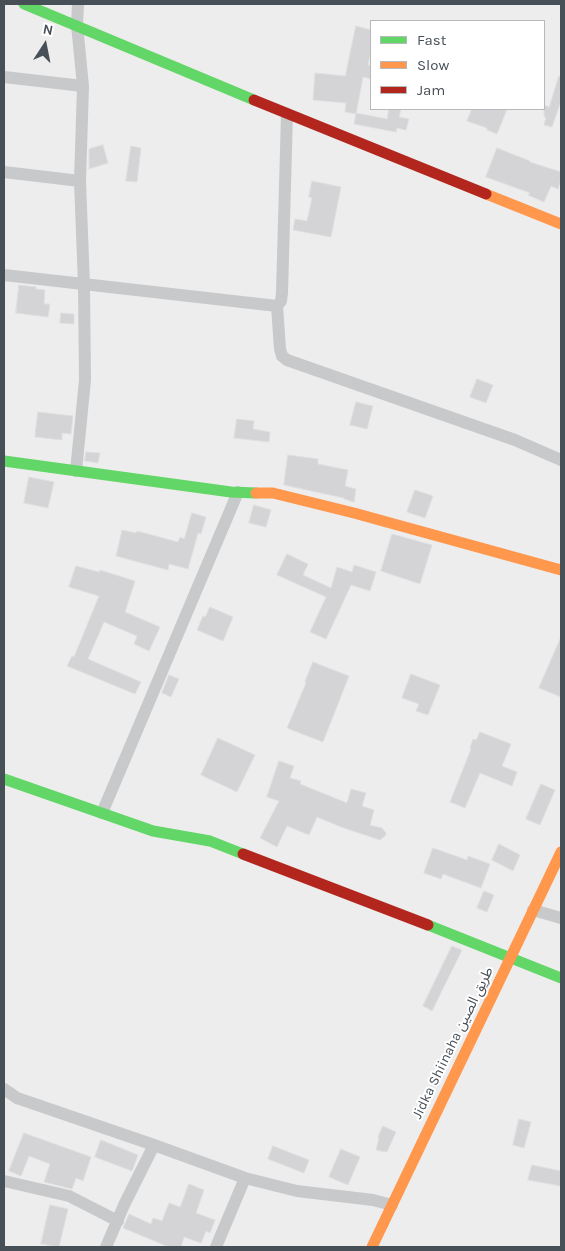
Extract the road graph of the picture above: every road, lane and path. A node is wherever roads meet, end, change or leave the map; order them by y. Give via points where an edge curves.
1 (24, 4) edge
2 (78, 4) edge
3 (77, 25) junction
4 (4, 77) edge
5 (83, 86) junction
6 (287, 114) junction
7 (4, 172) edge
8 (80, 181) junction
9 (561, 224) edge
10 (4, 276) edge
11 (84, 285) junction
12 (278, 306) junction
13 (561, 460) edge
14 (4, 461) edge
15 (76, 472) junction
16 (238, 492) junction
17 (561, 570) edge
18 (4, 779) edge
19 (102, 813) junction
20 (561, 852) edge
21 (533, 910) junction
22 (561, 918) edge
23 (511, 958) junction
24 (561, 978) edge
25 (4, 1089) edge
26 (154, 1145) junction
27 (245, 1178) junction
28 (4, 1181) edge
29 (392, 1205) junction
30 (118, 1220) junction
31 (106, 1247) edge
32 (216, 1247) edge
33 (372, 1247) edge

1 - 3 street
2 - 3 street
3 - 5 street
3 - 6 street
4 - 5 street
5 - 8 street
6 - 9 street
6 - 12 street via 282,293
7 - 8 street
8 - 11 street
10 - 11 street
11 - 12 street
11 - 15 street via 85,380
12 - 13 street via 280,349 287,360 515,440
14 - 15 street
15 - 16 street
16 - 17 street via 287,496
16 - 19 street
18 - 19 street
19 - 23 street via 153,831 210,842
20 - 21 street, Jidka Shiinaha طريق الصين
21 - 22 street
21 - 23 street, Jidka Shiinaha طريق الصين
23 - 24 street
23 - 29 street, Jidka Shiinaha طريق الصين
25 - 26 street via 17,1098
26 - 27 street
26 - 30 street
27 - 29 street via 297,1191
27 - 32 street
28 - 30 street via 69,1196
29 - 33 street, Jidka Shiinaha طريق الصين
30 - 31 street

